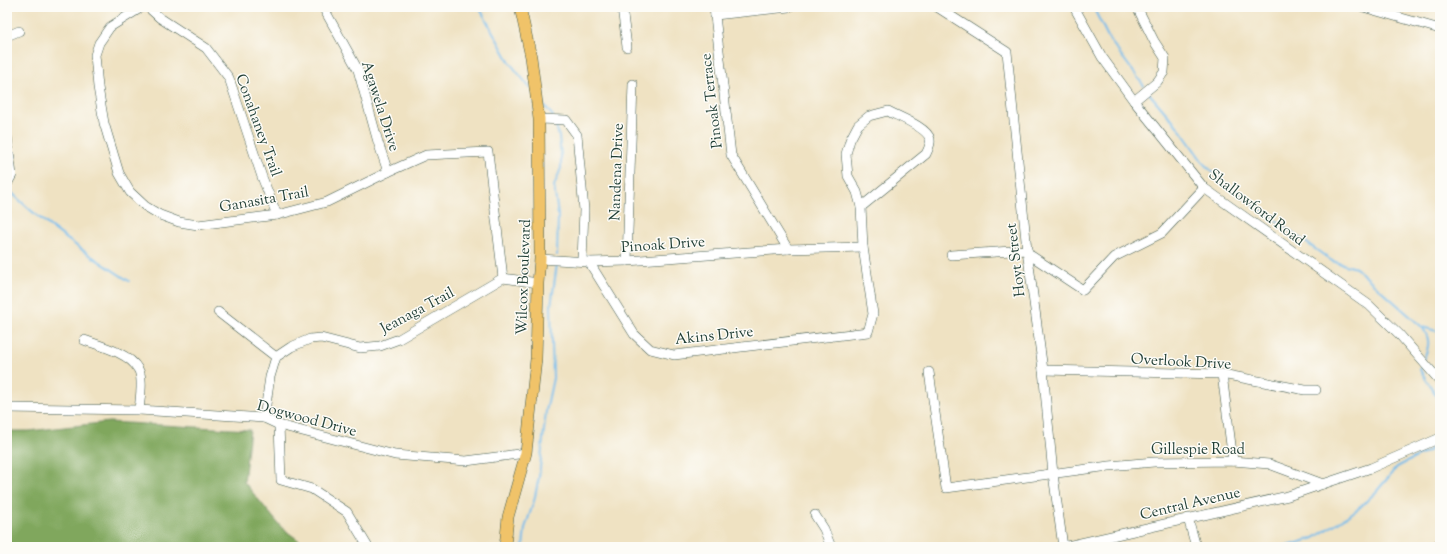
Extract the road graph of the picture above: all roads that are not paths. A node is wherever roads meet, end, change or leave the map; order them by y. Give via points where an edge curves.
1 (142, 7) edge
2 (148, 7) edge
3 (323, 7) edge
4 (520, 7) edge
5 (622, 7) edge
6 (789, 7) edge
7 (937, 7) edge
8 (1074, 7) edge
9 (1137, 7) edge
10 (1363, 7) edge
11 (715, 11) edge
12 (1440, 29) edge
13 (19, 31) dead end
14 (7, 36) edge
15 (627, 47) dead end
16 (633, 84) dead end
17 (1134, 101) junction
18 (539, 119) junction
19 (7, 136) edge
20 (388, 172) junction
21 (7, 184) edge
22 (1204, 188) junction
23 (860, 207) junction
24 (277, 215) junction
25 (863, 247) junction
26 (788, 249) junction
27 (1027, 250) junction
28 (952, 255) dead end
29 (540, 259) junction
30 (586, 261) junction
31 (627, 261) junction
32 (503, 278) junction
33 (538, 282) junction
34 (218, 312) dead end
35 (84, 340) dead end
36 (276, 357) junction
37 (1043, 370) junction
38 (929, 372) dead end
39 (1222, 374) junction
40 (1439, 378) edge
41 (1316, 390) dead end
42 (7, 408) edge
43 (139, 410) junction
44 (264, 418) junction
45 (279, 426) junction
46 (1440, 438) edge
47 (526, 453) junction
48 (1233, 461) junction
49 (1053, 474) junction
50 (1323, 484) junction
51 (815, 515) dead end
52 (1188, 518) junction
53 (1440, 545) edge
54 (368, 547) edge
55 (505, 547) edge
56 (831, 547) edge
57 (1063, 547) edge
58 (1196, 547) edge
59 (1435, 547) edge

1 - 24 street, Ganasita Trail via 110,27 99,43 95,55 104,123 119,173 130,192 160,215 198,225
2 - 24 street, Conahaney Trail via 160,18 206,48 229,78
3 - 20 street, Agawela Drive via 358,70
4 - 18 main road, Wilcox Boulevard via 531,57
5 - 15 street
6 - 11 street
7 - 27 street, Hoyt Street via 1008,52
8 - 17 street, Shallowford Road via 1102,57
9 - 17 street via 1165,58 1164,72 1157,82
10 - 12 street
11 - 26 street, Pinoak Terrace via 732,155
13 - 14 street
16 - 31 street, Nandena Drive
17 - 22 street, Shallowford Road
18 - 29 main road, Wilcox Boulevard
18 - 30 street via 566,120 577,135
19 - 21 street via 12,175
20 - 24 street, Ganasita Trail via 328,202
20 - 32 street, Ganasita Trail via 426,155 488,152
22 - 27 street via 1162,233 1114,257 1083,290 1030,255
22 - 40 street, Shallowford Road via 1369,305 1386,319
23 - 23 street via 857,192 848,176 846,154 858,125 869,116 888,111 923,129 930,139 926,154
23 - 25 street
25 - 26 street, Pinoak Drive
25 - 30 street, Akins Drive via 873,314 868,332 674,355 650,349 634,334
26 - 31 street, Pinoak Drive
27 - 28 street
27 - 37 street, Hoyt Street
29 - 30 street, Pinoak Drive
29 - 33 main road, Wilcox Boulevard
30 - 31 street, Pinoak Drive
32 - 33 street
32 - 36 street, Jeanaga Trail via 399,339 380,346 360,348 321,338 310,339
33 - 47 main road, Wilcox Boulevard via 536,359
34 - 36 street
35 - 43 street via 118,352 139,369
36 - 44 street via 270,377
37 - 39 street, Overlook Drive
37 - 49 street, Hoyt Street
38 - 49 street, Gillespie Road via 946,488
39 - 41 street, Overlook Drive
39 - 48 street
42 - 43 street, Dogwood Drive
43 - 44 street, Dogwood Drive
44 - 45 street, Dogwood Drive
45 - 47 street, Dogwood Drive via 395,455 466,461
45 - 54 street via 281,480 312,489 347,512
46 - 50 street via 1371,468
47 - 55 main road, Wilcox Boulevard via 508,518
48 - 49 street, Gillespie Road via 1154,462
48 - 50 street, Gillespie Road via 1274,465
49 - 57 street, Hoyt Street
50 - 52 street, Central Avenue via 1288,496
51 - 56 street
52 - 57 street, Central Avenue
52 - 58 street
53 - 59 main road

